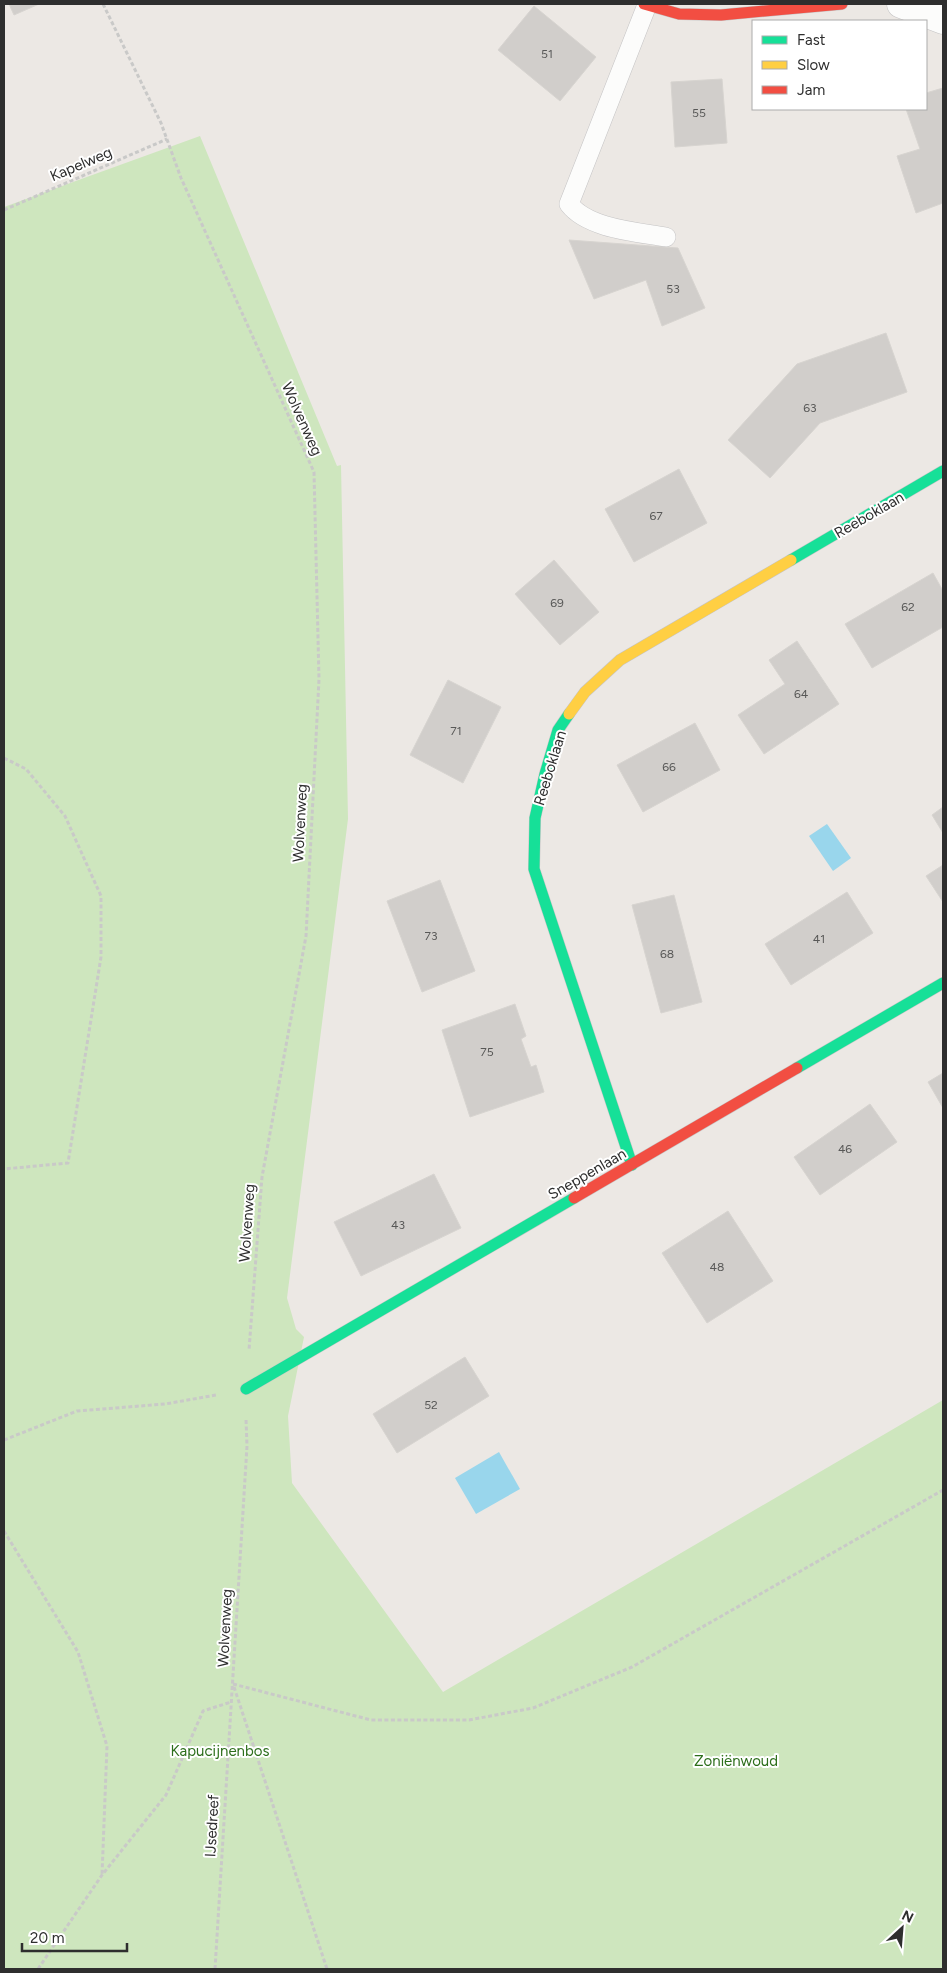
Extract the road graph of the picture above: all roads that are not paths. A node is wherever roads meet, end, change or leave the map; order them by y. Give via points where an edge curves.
1 (646, 4) edge
2 (842, 4) edge
3 (901, 4) edge
4 (943, 20) edge
5 (666, 237) dead end
6 (943, 471) edge
7 (943, 983) edge
8 (632, 1166) junction
9 (246, 1390) road end

1 - 2 street via 679,14 721,14
1 - 5 lane via 570,204 575,212 607,226
3 - 4 street
6 - 8 street, Reeboklaan via 620,660 585,692 558,730 535,818 534,869
7 - 8 street, Sneppenlaan
8 - 9 street, Sneppenlaan

